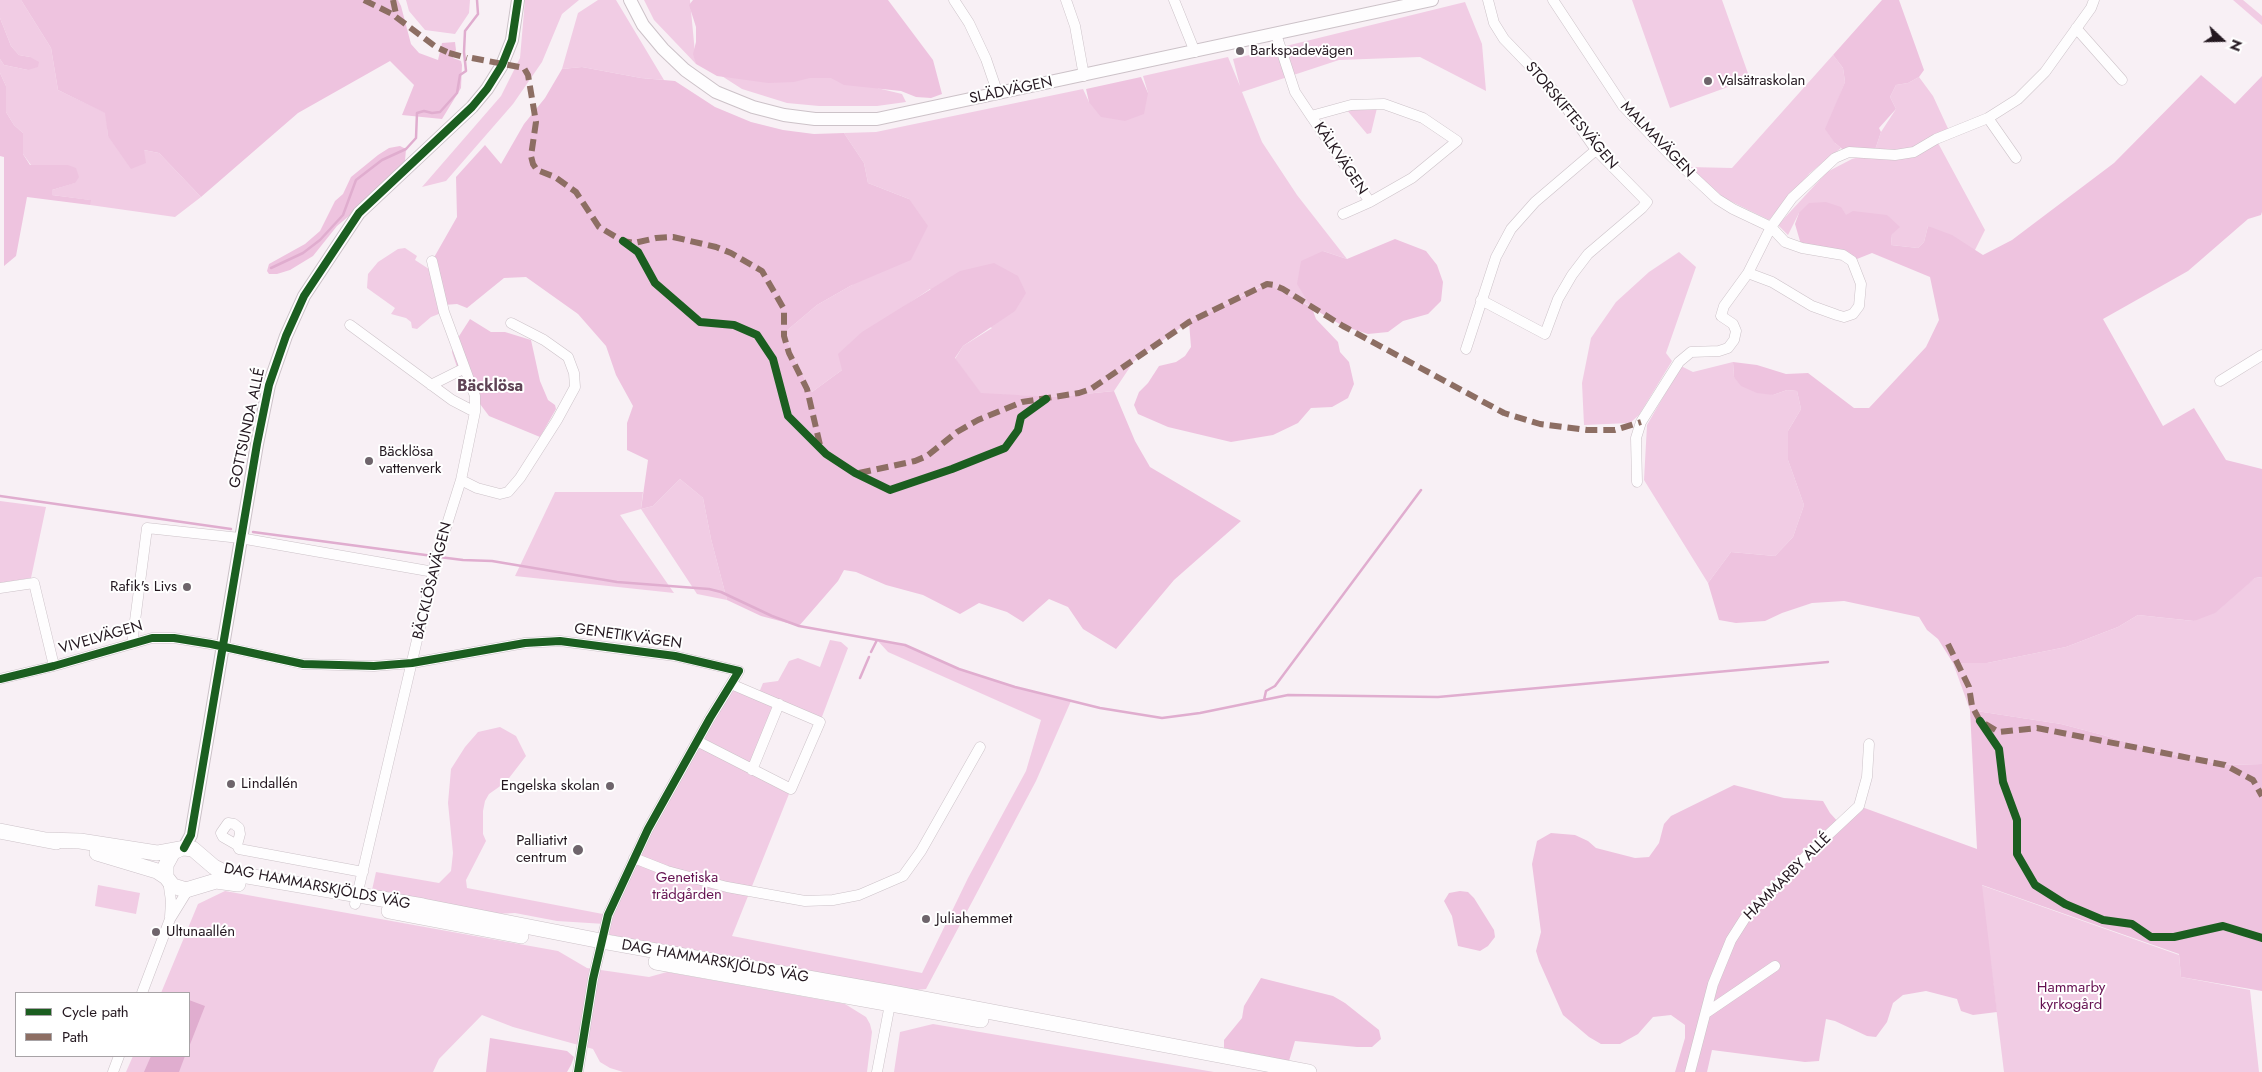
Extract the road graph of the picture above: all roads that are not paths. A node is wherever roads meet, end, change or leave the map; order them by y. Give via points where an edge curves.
1 (518, 0) edge
2 (630, 0) edge
3 (954, 0) edge
4 (1066, 0) edge
5 (1174, 0) edge
6 (1432, 0) edge
7 (1488, 0) edge
8 (1553, 0) edge
9 (2094, 0) edge
10 (1405, 3) edge
11 (2076, 28) junction
12 (1276, 34) junction
13 (1195, 52) junction
14 (1084, 76) junction
15 (2122, 80) dead end
16 (998, 94) junction
17 (1311, 116) junction
18 (1988, 118) junction
19 (1596, 150) junction
20 (2016, 158) dead end
21 (1370, 202) junction
22 (1343, 214) dead end
23 (1772, 227) junction
24 (432, 261) dead end
25 (1748, 273) junction
26 (1481, 300) junction
27 (511, 323) dead end
28 (350, 325) dead end
29 (1466, 350) dead end
30 (2262, 355) edge
31 (463, 369) junction
32 (2220, 381) dead end
33 (431, 385) junction
34 (474, 412) junction
35 (462, 480) junction
36 (1637, 482) dead end
37 (240, 538) junction
38 (434, 572) junction
39 (0, 588) edge
40 (132, 644) junction
41 (217, 645) junction
42 (412, 663) junction
43 (54, 666) junction
44 (0, 679) edge
45 (731, 684) junction
46 (779, 704) junction
47 (697, 741) junction
48 (1869, 744) dead end
49 (980, 747) dead end
50 (752, 770) junction
51 (0, 831) edge
52 (46, 840) junction
53 (236, 845) dead end
54 (191, 848) junction
55 (634, 858) junction
56 (363, 872) junction
57 (167, 878) junction
58 (196, 887) junction
59 (356, 900) junction
60 (170, 918) junction
61 (600, 946) junction
62 (1775, 966) dead end
63 (142, 992) edge
64 (891, 999) junction
65 (1706, 1014) junction
66 (119, 1057) edge
67 (113, 1072) edge
68 (578, 1072) edge
69 (877, 1072) edge
70 (1309, 1072) edge
71 (1690, 1072) edge

1 - 37 street, GOTTSUNDA ALLÉ via 512,40 487,89 472,107 358,213 304,296 286,336 270,386
2 - 16 street, SLÄDVÄGEN via 643,25 685,70 716,92 784,115 815,119 877,119
3 - 16 street via 969,23
4 - 14 street via 1075,26
5 - 13 street
6 - 10 street, SLÄDVÄGEN
7 - 19 street, STORSKIFTESVÄGEN via 1494,23 1504,40 1556,93
8 - 23 street, MALMAVÄGEN via 1623,106 1670,155 1717,199
9 - 11 street
10 - 12 street, SLÄDVÄGEN
11 - 15 street
11 - 18 street via 2045,72 2018,99
12 - 13 street, SLÄDVÄGEN
12 - 17 street, KÄLKVÄGEN via 1295,92
13 - 14 street, SLÄDVÄGEN
14 - 16 street, SLÄDVÄGEN
17 - 21 street, KÄLKVÄGEN
17 - 21 street, KÄLKVÄGEN via 1351,105 1384,104 1423,118 1457,141 1412,178
18 - 20 street
18 - 23 street via 1936,139 1914,152 1895,155 1849,152 1835,158 1792,198
19 - 26 street via 1535,202 1511,229 1496,257
19 - 26 street, STORSKIFTESVÄGEN via 1647,202 1583,261 1558,299 1544,334
21 - 22 street, KÄLKVÄGEN
23 - 25 street
23 - 25 street, MALMAVÄGEN via 1785,242 1809,250 1843,255 1852,261 1861,284 1859,306 1853,314 1837,315 1812,306 1772,282
24 - 31 street, BÄCKLÖSAVÄGEN via 444,312
25 - 36 street via 1731,294 1721,316 1733,324 1736,331 1734,340 1728,348 1691,352 1685,357 1666,380 1641,422 1636,438
26 - 29 street
27 - 35 street via 568,357 575,387 566,406 508,492 500,494
28 - 33 street
30 - 32 street
31 - 33 street
31 - 34 street, BÄCKLÖSAVÄGEN via 475,396
33 - 34 street
34 - 35 street, BÄCKLÖSAVÄGEN
35 - 38 street, BÄCKLÖSAVÄGEN
37 - 38 street
37 - 40 street via 147,528
37 - 41 street, GOTTSUNDA ALLÉ
38 - 42 street, BÄCKLÖSAVÄGEN
39 - 43 street via 34,583
40 - 41 street, VIVELVÄGEN via 152,638 174,638
40 - 43 street, VIVELVÄGEN
41 - 42 street, GENETIKVÄGEN via 303,664 374,666
41 - 54 street, GOTTSUNDA ALLÉ
42 - 45 street, GENETIKVÄGEN via 525,643 560,641 676,656 739,671
42 - 56 street, BÄCKLÖSAVÄGEN
43 - 44 street, VIVELVÄGEN
45 - 46 street
45 - 47 street
46 - 50 street
46 - 50 street via 820,722 792,789
47 - 50 street
47 - 55 street
48 - 65 street, HAMMARBY ALLÉ via 1868,777 1859,806 1745,918 1731,940 1713,984
49 - 55 street via 921,851 903,876 859,895 805,901 727,887 667,871
51 - 52 main road, DAG HAMMARSKJÖLDS VÄG
52 - 54 main road, DAG HAMMARSKJÖLDS VÄG via 80,841 153,853
52 - 57 main road, DAG HAMMARSKJÖLDS VÄG via 157,871
53 - 56 street via 239,849
54 - 57 main road via 168,858
54 - 58 main road, DAG HAMMARSKJÖLDS VÄG via 207,864 207,873
54 - 59 main road, DAG HAMMARSKJÖLDS VÄG via 224,872
55 - 61 street via 608,915
56 - 59 street, BÄCKLÖSAVÄGEN
57 - 58 main road, DAG HAMMARSKJÖLDS VÄG via 180,889
57 - 60 street
58 - 59 main road, DAG HAMMARSKJÖLDS VÄG via 216,880
58 - 60 street via 186,893
59 - 61 main road, DAG HAMMARSKJÖLDS VÄG
60 - 63 street
61 - 64 main road, DAG HAMMARSKJÖLDS VÄG
61 - 68 street
62 - 65 street
64 - 69 street
64 - 70 main road, DAG HAMMARSKJÖLDS VÄG via 1112,1035
65 - 71 street, HAMMARBY ALLÉ
66 - 67 street

